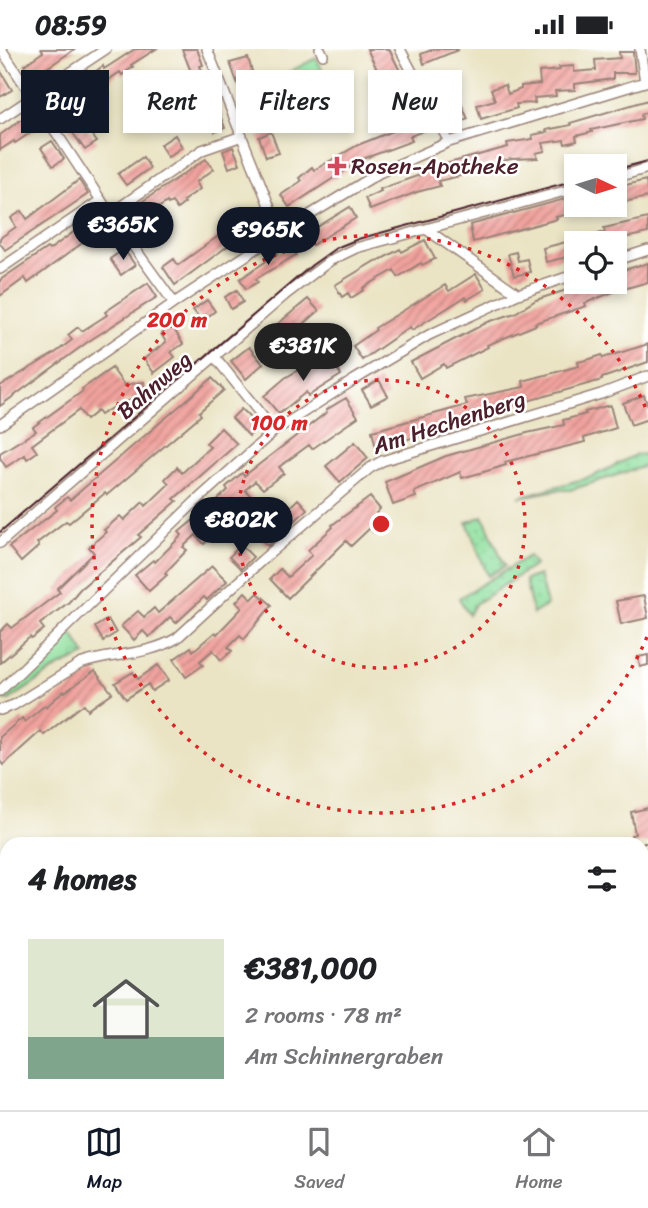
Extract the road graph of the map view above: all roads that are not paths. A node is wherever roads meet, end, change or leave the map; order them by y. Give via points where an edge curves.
1 (1, 49) edge
2 (106, 49) edge
3 (207, 49) edge
4 (400, 49) edge
5 (640, 49) edge
6 (75, 70) edge
7 (21, 79) edge
8 (647, 81) edge
9 (21, 106) edge
10 (0, 119) edge
11 (57, 133) edge
12 (242, 136) junction
13 (449, 142) junction
14 (648, 168) edge
15 (627, 174) edge
16 (564, 191) edge
17 (101, 200) junction
18 (110, 214) junction
19 (426, 229) junction
20 (280, 233) junction
21 (648, 250) edge
22 (627, 257) edge
23 (0, 269) edge
24 (564, 278) edge
25 (518, 294) junction
26 (174, 303) junction
27 (215, 357) junction
28 (648, 376) edge
29 (0, 425) edge
30 (274, 431) junction
31 (0, 543) edge
32 (0, 691) edge
33 (0, 710) edge

1 - 7 street
2 - 6 street
3 - 12 street
4 - 13 street
5 - 8 street
8 - 13 street
9 - 10 street
11 - 17 street
12 - 18 street via 202,151
12 - 20 street
13 - 20 street via 379,173
14 - 15 street
16 - 19 street, Bahnweg
17 - 18 street
17 - 23 street
18 - 26 street
19 - 25 street
19 - 27 street, Bahnweg via 356,248 331,260
20 - 26 street
21 - 22 street
24 - 25 street
25 - 30 street via 429,335
26 - 29 street
27 - 30 street
27 - 31 street, Bahnweg
28 - 33 street, Am Hechenberg via 382,461 177,638 150,651 80,664
30 - 32 street

